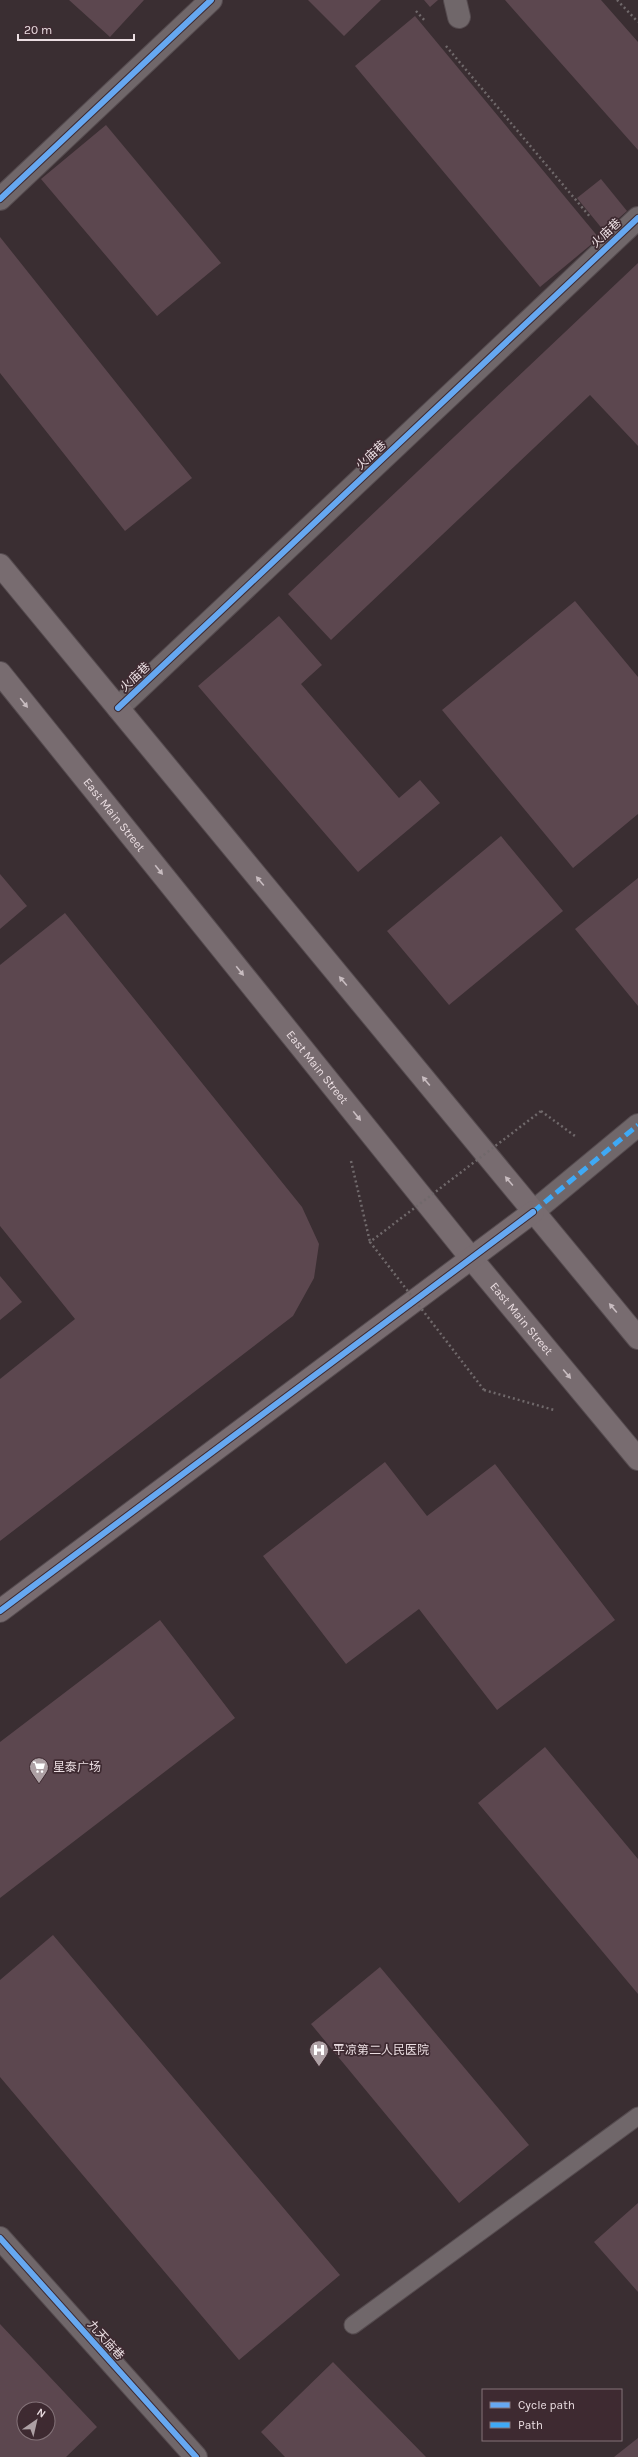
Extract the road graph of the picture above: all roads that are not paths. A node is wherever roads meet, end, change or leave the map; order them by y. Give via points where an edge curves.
1 (210, 0) edge
2 (0, 199) edge
3 (638, 218) edge
4 (0, 565) edge
5 (0, 673) edge
6 (118, 708) junction
7 (638, 1125) edge
8 (533, 1212) junction
9 (471, 1258) junction
10 (638, 1338) edge
11 (638, 1459) edge
12 (0, 1611) edge
13 (638, 2116) edge
14 (0, 2238) edge
15 (353, 2325) dead end
16 (196, 2457) edge

1 - 2 street
3 - 6 street, 火庙巷
4 - 6 main road
5 -> 9 main road, East Main Street
8 -> 6 main road
7 - 8 street
8 - 9 main road
10 -> 8 main road
9 -> 11 main road, East Main Street
9 - 12 main road
13 - 15 lane
14 - 16 street, 九天庙巷

